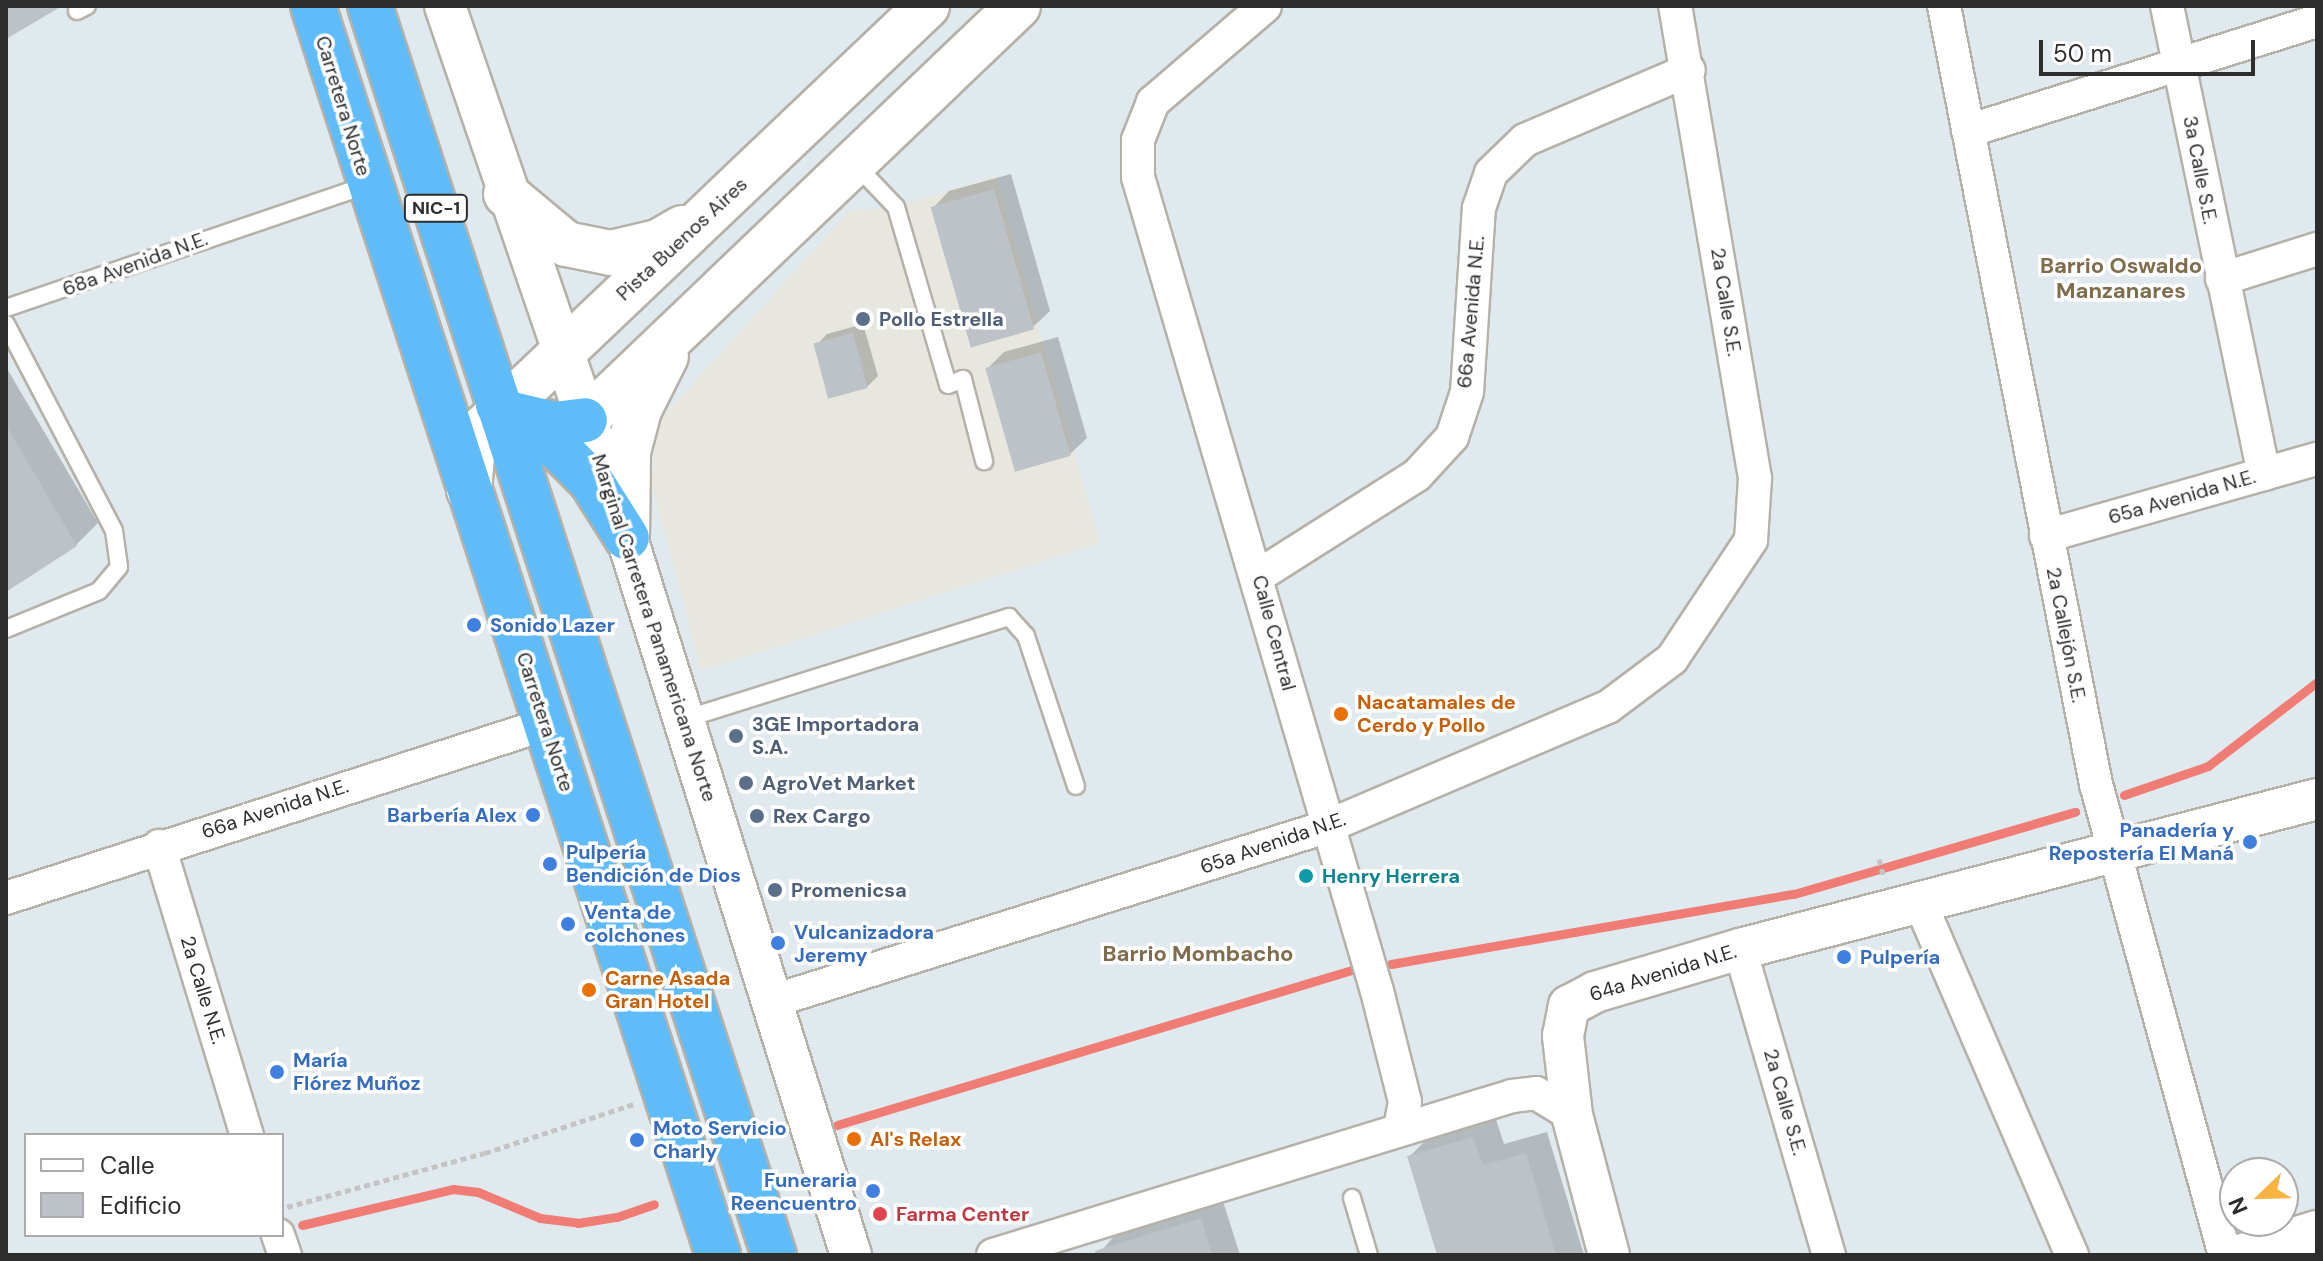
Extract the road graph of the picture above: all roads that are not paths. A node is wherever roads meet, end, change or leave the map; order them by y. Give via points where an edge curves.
1 (313, 6) edge
2 (333, 6) edge
3 (370, 6) edge
4 (445, 6) edge
5 (927, 6) edge
6 (1018, 6) edge
7 (1265, 6) edge
8 (1675, 6) edge
9 (1944, 6) edge
10 (2167, 6) edge
11 (2317, 21) edge
12 (2179, 65) junction
13 (1689, 70) junction
14 (1968, 131) junction
15 (785, 141) junction
16 (841, 175) junction
17 (367, 185) junction
18 (506, 194) junction
19 (714, 209) junction
20 (2317, 249) edge
21 (2222, 279) junction
22 (6, 308) edge
23 (689, 319) junction
24 (6, 324) edge
25 (560, 354) junction
26 (502, 410) junction
27 (585, 420) junction
28 (2317, 459) edge
29 (984, 461) dead end
30 (2264, 474) junction
31 (469, 490) junction
32 (2046, 536) junction
33 (627, 538) junction
34 (1258, 576) junction
35 (1720, 592) joint
36 (6, 629) edge
37 (685, 719) junction
38 (546, 724) junction
39 (1076, 786) dead end
40 (2317, 799) edge
41 (1326, 827) junction
42 (2109, 836) junction
43 (159, 846) junction
44 (6, 898) edge
45 (1919, 900) junction
46 (1740, 949) junction
47 (773, 1001) junction
48 (1572, 1115) junction
49 (1400, 1127) junction
50 (246, 1133) edge
51 (1352, 1198) dead end
52 (2317, 1231) edge
53 (1062, 1245) edge
54 (718, 1255) edge
55 (774, 1255) edge
56 (851, 1255) edge
57 (993, 1255) edge
58 (1369, 1255) edge
59 (1609, 1255) edge
60 (1829, 1255) edge
61 (2072, 1255) edge
62 (2225, 1255) edge
63 (2240, 1255) edge

1 - 17 highway, Carretera Norte / NIC-1
2 - 26 highway via 374,76 474,374
3 - 26 highway, NIC-1
4 - 18 street, Marginal Carretera Panamericana Norte
5 - 15 main road, Pista Buenos Aires
6 - 16 main road
7 - 34 street, Calle Central via 1153,102 1138,140 1138,177
8 - 13 street, 2a Calle S.E.
9 - 14 street, 2a Callejón S.E.
10 - 12 street, 3a Calle S.E.
11 - 12 street
12 - 14 street
12 - 21 street, 3a Calle S.E.
13 - 34 street, 66a Avenida N.E. via 1525,140 1491,173 1479,208 1467,392 1452,437 1417,475
13 - 35 street, 2a Calle S.E. via 1755,478 1751,540
14 - 32 street, 2a Callejón S.E.
15 - 16 main road
15 - 19 main road, Pista Buenos Aires
16 - 23 main road
16 - 29 lane via 896,207 948,385 963,379
17 - 22 lane, 68a Avenida N.E.
17 - 31 highway, Carretera Norte / NIC-1
18 - 19 main road via 566,244 611,253 658,242
18 - 25 street, Marginal Carretera Panamericana Norte
19 - 25 main road, Pista Buenos Aires
20 - 21 street
21 - 30 street, 3a Calle S.E.
23 - 27 main road
23 - 33 main road via 639,410 628,452
24 - 36 lane via 114,531 119,567 99,591
25 - 26 main road, Pista Buenos Aires
25 - 27 street, Marginal Carretera Panamericana Norte
26 - 27 highway via 532,422
26 - 31 main road, Pista Buenos Aires via 482,429 472,454
26 - 33 highway via 560,450 591,481
26 - 55 highway, NIC-1
27 - 33 street, Marginal Carretera Panamericana Norte
28 - 30 street, 65a Avenida N.E.
30 - 32 street, 65a Avenida N.E.
31 - 38 highway, Carretera Norte / NIC-1
32 - 42 street, 2a Callejón S.E.
33 - 37 street, Marginal Carretera Panamericana Norte
34 - 41 street, Calle Central
35 - 41 street, 65a Avenida N.E. via 1672,659 1608,707
37 - 39 lane via 1009,617 1026,636
37 - 47 street, Marginal Carretera Panamericana Norte
38 - 43 street, 66a Avenida N.E.
38 - 54 highway, Carretera Norte / NIC-1
40 - 42 street, 64a Avenida N.E.
41 - 47 street, 65a Avenida N.E.
41 - 49 street, Calle Central via 1405,1102
42 - 45 street, 64a Avenida N.E.
42 - 62 street, 2a Callejón S.E.
43 - 44 street, 66a Avenida N.E.
43 - 50 street, 2a Calle N.E.
45 - 46 street, 64a Avenida N.E.
45 - 61 street
46 - 48 street, 64a Avenida N.E. via 1595,992 1569,1006 1563,1036
46 - 60 street, 2a Calle S.E.
47 - 56 street, Marginal Carretera Panamericana Norte
48 - 49 street via 1536,1093
48 - 59 street
49 - 53 street
51 - 58 lane
52 - 63 street
53 - 57 street

